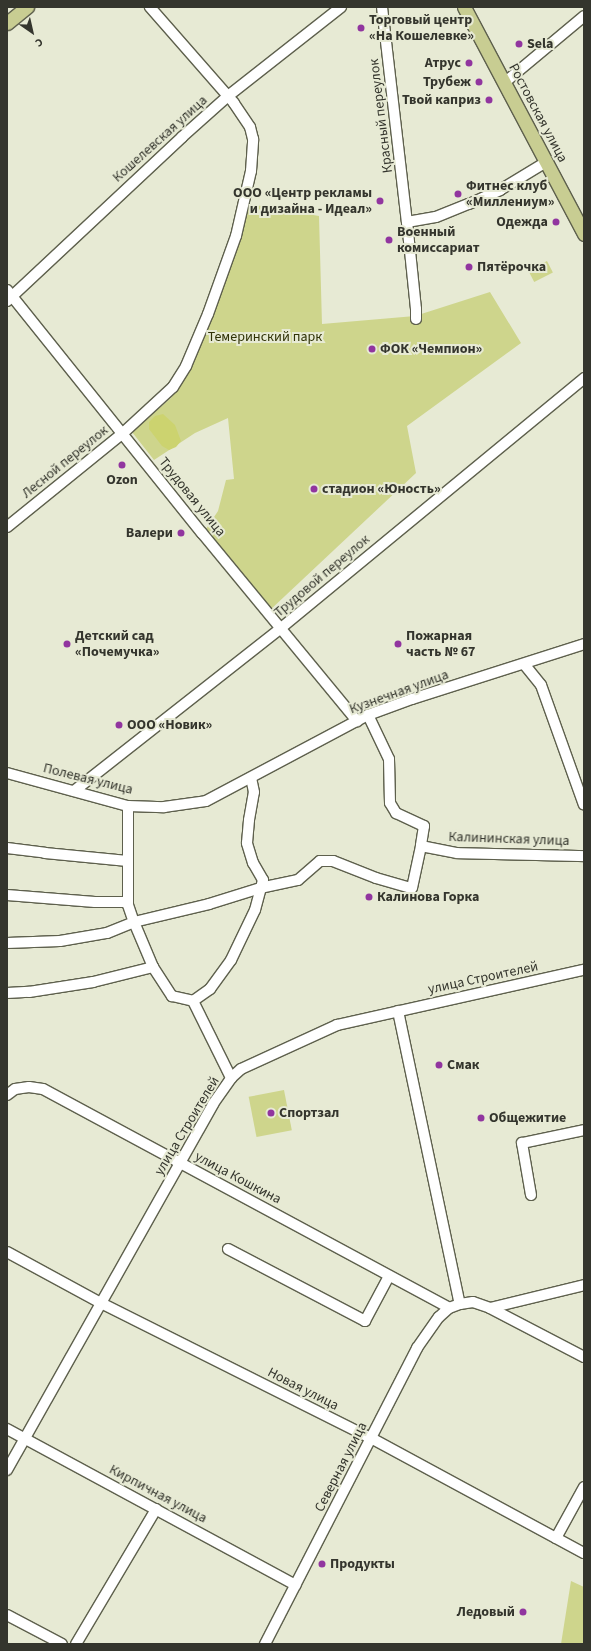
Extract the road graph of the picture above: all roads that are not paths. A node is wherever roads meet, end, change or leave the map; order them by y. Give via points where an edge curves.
1 (27, 7) edge
2 (150, 7) edge
3 (341, 7) edge
4 (382, 7) edge
5 (464, 7) edge
6 (584, 16) edge
7 (7, 23) edge
8 (504, 83) junction
9 (228, 96) junction
10 (546, 162) junction
11 (407, 222) junction
12 (584, 234) edge
13 (9, 295) edge
14 (416, 320) dead end
15 (584, 378) edge
16 (122, 434) junction
17 (7, 527) edge
18 (281, 628) junction
19 (584, 644) edge
20 (524, 664) junction
21 (368, 716) junction
22 (358, 721) junction
23 (7, 773) edge
24 (251, 778) junction
25 (74, 791) junction
26 (584, 805) edge
27 (128, 806) junction
28 (164, 807) joint
29 (421, 846) junction
30 (7, 848) edge
31 (584, 856) edge
32 (128, 861) junction
33 (260, 888) junction
34 (7, 895) edge
35 (128, 902) junction
36 (134, 922) junction
37 (7, 943) edge
38 (153, 967) junction
39 (584, 970) edge
40 (7, 993) edge
41 (193, 1001) junction
42 (398, 1011) junction
43 (231, 1078) junction
44 (7, 1095) edge
45 (584, 1130) edge
46 (180, 1163) junction
47 (531, 1195) dead end
48 (228, 1249) dead end
49 (7, 1252) edge
50 (389, 1276) junction
51 (584, 1285) edge
52 (101, 1303) junction
53 (460, 1304) junction
54 (449, 1308) junction
55 (490, 1308) junction
56 (584, 1357) edge
57 (7, 1428) edge
58 (25, 1438) junction
59 (371, 1438) junction
60 (7, 1470) edge
61 (584, 1487) edge
62 (156, 1509) junction
63 (556, 1538) junction
64 (584, 1553) edge
65 (296, 1585) junction
66 (7, 1615) edge
67 (62, 1644) edge
68 (76, 1644) edge
69 (265, 1644) edge

1 - 7 main road
2 - 9 street, Лесной переулок
3 - 9 street, Кошелевская улица
4 - 11 street, Красный переулок
5 - 8 main road, Ростовская улица
6 - 8 street
8 - 10 main road, Ростовская улица
9 - 13 street, Кошелевская улица
9 - 16 street, Лесной переулок via 250,127 253,139 251,171 236,236 209,312 186,366 173,387
10 - 11 street via 500,190 469,204 436,217
10 - 12 main road, Ростовская улица
11 - 14 street, Красный переулок
13 - 16 street, Трудовая улица
15 - 18 street, Трудовой переулок
16 - 17 street, Лесной переулок
16 - 18 street, Трудовая улица
18 - 22 street, Трудовая улица
18 - 25 street, Трудовой переулок
19 - 20 street, Кузнечная улица
20 - 21 street, Кузнечная улица via 412,699
20 - 26 street via 541,685
21 - 22 street, Кузнечная улица
21 - 29 street via 389,759 390,803 396,813 424,826
22 - 24 street, Кузнечная улица
23 - 25 street, Полевая улица
24 - 28 street, Кузнечная улица via 206,801
24 - 33 street via 254,792 247,843 253,863 263,880
25 - 27 street, Полевая улица
27 - 28 street, Полевая улица
27 - 32 street
29 - 31 street, Калининская улица via 457,853
29 - 33 street via 412,888 376,878 333,861 320,861 298,880
30 - 32 street
32 - 35 street
33 - 36 street via 209,904
33 - 41 street via 255,910 231,960 210,989
34 - 35 street
35 - 36 street
36 - 37 street via 107,933 60,941
36 - 38 street
38 - 40 street via 93,982
38 - 41 street via 172,996
39 - 42 street, улица Строителей
41 - 43 street
42 - 43 street, улица Строителей via 337,1025 243,1067
42 - 53 street
43 - 46 street, улица Строителей via 213,1104
44 - 46 street, улица Кошкина via 15,1089 43,1089
45 - 47 street via 522,1144
46 - 50 street, улица Кошкина
46 - 52 street, улица Строителей
48 - 50 street via 366,1321
49 - 52 street, Новая улица
50 - 54 street, улица Кошкина
51 - 55 street
52 - 58 street, улица Строителей
52 - 59 street, Новая улица
53 - 54 street
53 - 55 street via 473,1302
54 - 59 street, Северная улица via 439,1317 417,1348
55 - 56 street
57 - 58 street, Кирпичная улица
58 - 60 street, улица Строителей
58 - 62 street, Кирпичная улица
59 - 63 street, Новая улица
59 - 65 street, Северная улица
61 - 63 street
62 - 65 street, Кирпичная улица
62 - 68 street
63 - 64 street, Новая улица
65 - 69 street, Северная улица
66 - 67 street

